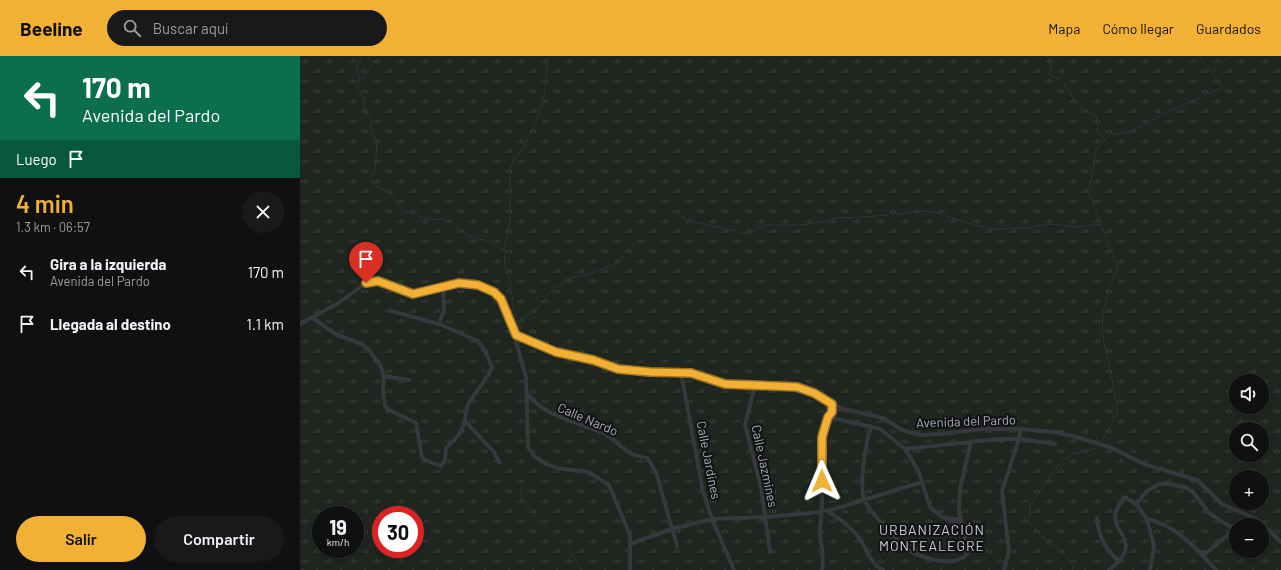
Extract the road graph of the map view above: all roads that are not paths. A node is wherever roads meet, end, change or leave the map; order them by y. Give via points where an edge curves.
1 (443, 286) junction
2 (390, 311) dead end
3 (319, 314) junction
4 (313, 318) junction
5 (322, 323) junction
6 (300, 324) edge
7 (439, 324) junction
8 (516, 335) junction
9 (682, 373) junction
10 (384, 376) junction
11 (409, 380) dead end
12 (755, 385) junction
13 (808, 390) junction
14 (527, 393) junction
15 (831, 408) junction
16 (844, 409) junction
17 (828, 417) junction
18 (465, 421) junction
19 (871, 426) junction
20 (1010, 428) junction
21 (1020, 429) junction
22 (1034, 430) junction
23 (1019, 437) junction
24 (971, 441) junction
25 (1055, 444) dead end
26 (906, 449) junction
27 (499, 462) dead end
28 (922, 482) junction
29 (864, 499) junction
30 (1136, 504) junction
31 (823, 512) junction
32 (1251, 516) junction
33 (766, 517) junction
34 (942, 517) junction
35 (1097, 518) dead end
36 (1249, 518) edge
37 (712, 519) junction
38 (1147, 519) junction
39 (960, 520) junction
40 (1229, 525) edge
41 (962, 526) junction
42 (672, 529) junction
43 (1229, 533) edge
44 (1281, 542) edge
45 (630, 544) junction
46 (678, 546) dead end
47 (770, 552) dead end
48 (1203, 556) junction
49 (1119, 561) junction
50 (630, 570) edge
51 (734, 570) edge
52 (822, 570) edge
53 (883, 570) edge
54 (1004, 570) edge
55 (1109, 570) edge
56 (1150, 570) edge
57 (1216, 570) edge

1 - 3 street via 421,294 413,294 385,283 372,281
1 - 7 street via 444,310
1 - 8 street via 466,283 494,292 501,299
2 - 7 street
3 - 4 street
3 - 5 street
4 - 5 street
4 - 6 street
5 - 10 street via 338,335 362,344 380,365
7 - 18 street via 481,344 492,367 489,376 469,402
8 - 9 street, Avenida del Pardo via 556,352 608,366 650,372
8 - 14 street via 514,338 526,378
9 - 12 street, Avenida del Pardo via 699,375 725,384
9 - 37 street, Calle Jardines via 703,491
10 - 11 street
10 - 18 street via 385,406 416,423 420,453 425,460 438,466 442,465 445,461 446,448 456,439
12 - 13 street, Avenida del Pardo
12 - 33 street, Calle Jazmines via 744,425
13 - 15 street, Avenida del Pardo
13 - 15 street
14 - 42 street, Calle Nardo via 547,412 602,433 617,440 632,454 647,458 656,472
14 - 45 street via 528,447 534,456 557,468 588,472 609,484 630,535
15 - 16 street, Avenida del Pardo
15 - 16 street
15 - 17 street
16 - 20 street, Avenida del Pardo via 884,418 902,430 920,435
17 - 19 street
17 - 31 street via 821,450
18 - 27 street via 494,452
19 - 26 street via 880,429
19 - 29 street via 864,453
20 - 21 street, Avenida del Pardo
20 - 23 street
21 - 22 street, Avenida del Pardo
21 - 23 street
22 - 23 street via 1024,432
22 - 32 street, Avenida del Pardo via 1080,438 1112,448 1144,464 1188,476 1204,485 1222,504
23 - 24 street
23 - 25 street
23 - 54 street via 1002,491 1009,552
24 - 26 street
24 - 39 street via 960,488
26 - 28 street
28 - 29 street
28 - 34 street via 930,507
29 - 31 street
29 - 41 street via 903,547 938,561 960,560 968,554
30 - 38 street
30 - 40 street via 1147,491 1159,484 1185,487 1193,492 1208,513
30 - 49 street via 1125,497 1114,516 1127,545
31 - 33 street
31 - 52 street via 820,530 824,558
31 - 53 street via 857,534 872,559
32 - 36 street
32 - 44 street, Avenida del Pardo
33 - 37 street
33 - 47 street, Calle Jazmines
34 - 39 street
34 - 41 street
35 - 49 street via 1099,536
37 - 42 street
37 - 51 street, Calle Jardines
38 - 48 street via 1158,521
38 - 56 street via 1154,546
39 - 41 street
42 - 45 street
42 - 46 street, Calle Nardo
43 - 48 street
45 - 50 street
48 - 57 street
49 - 55 street

